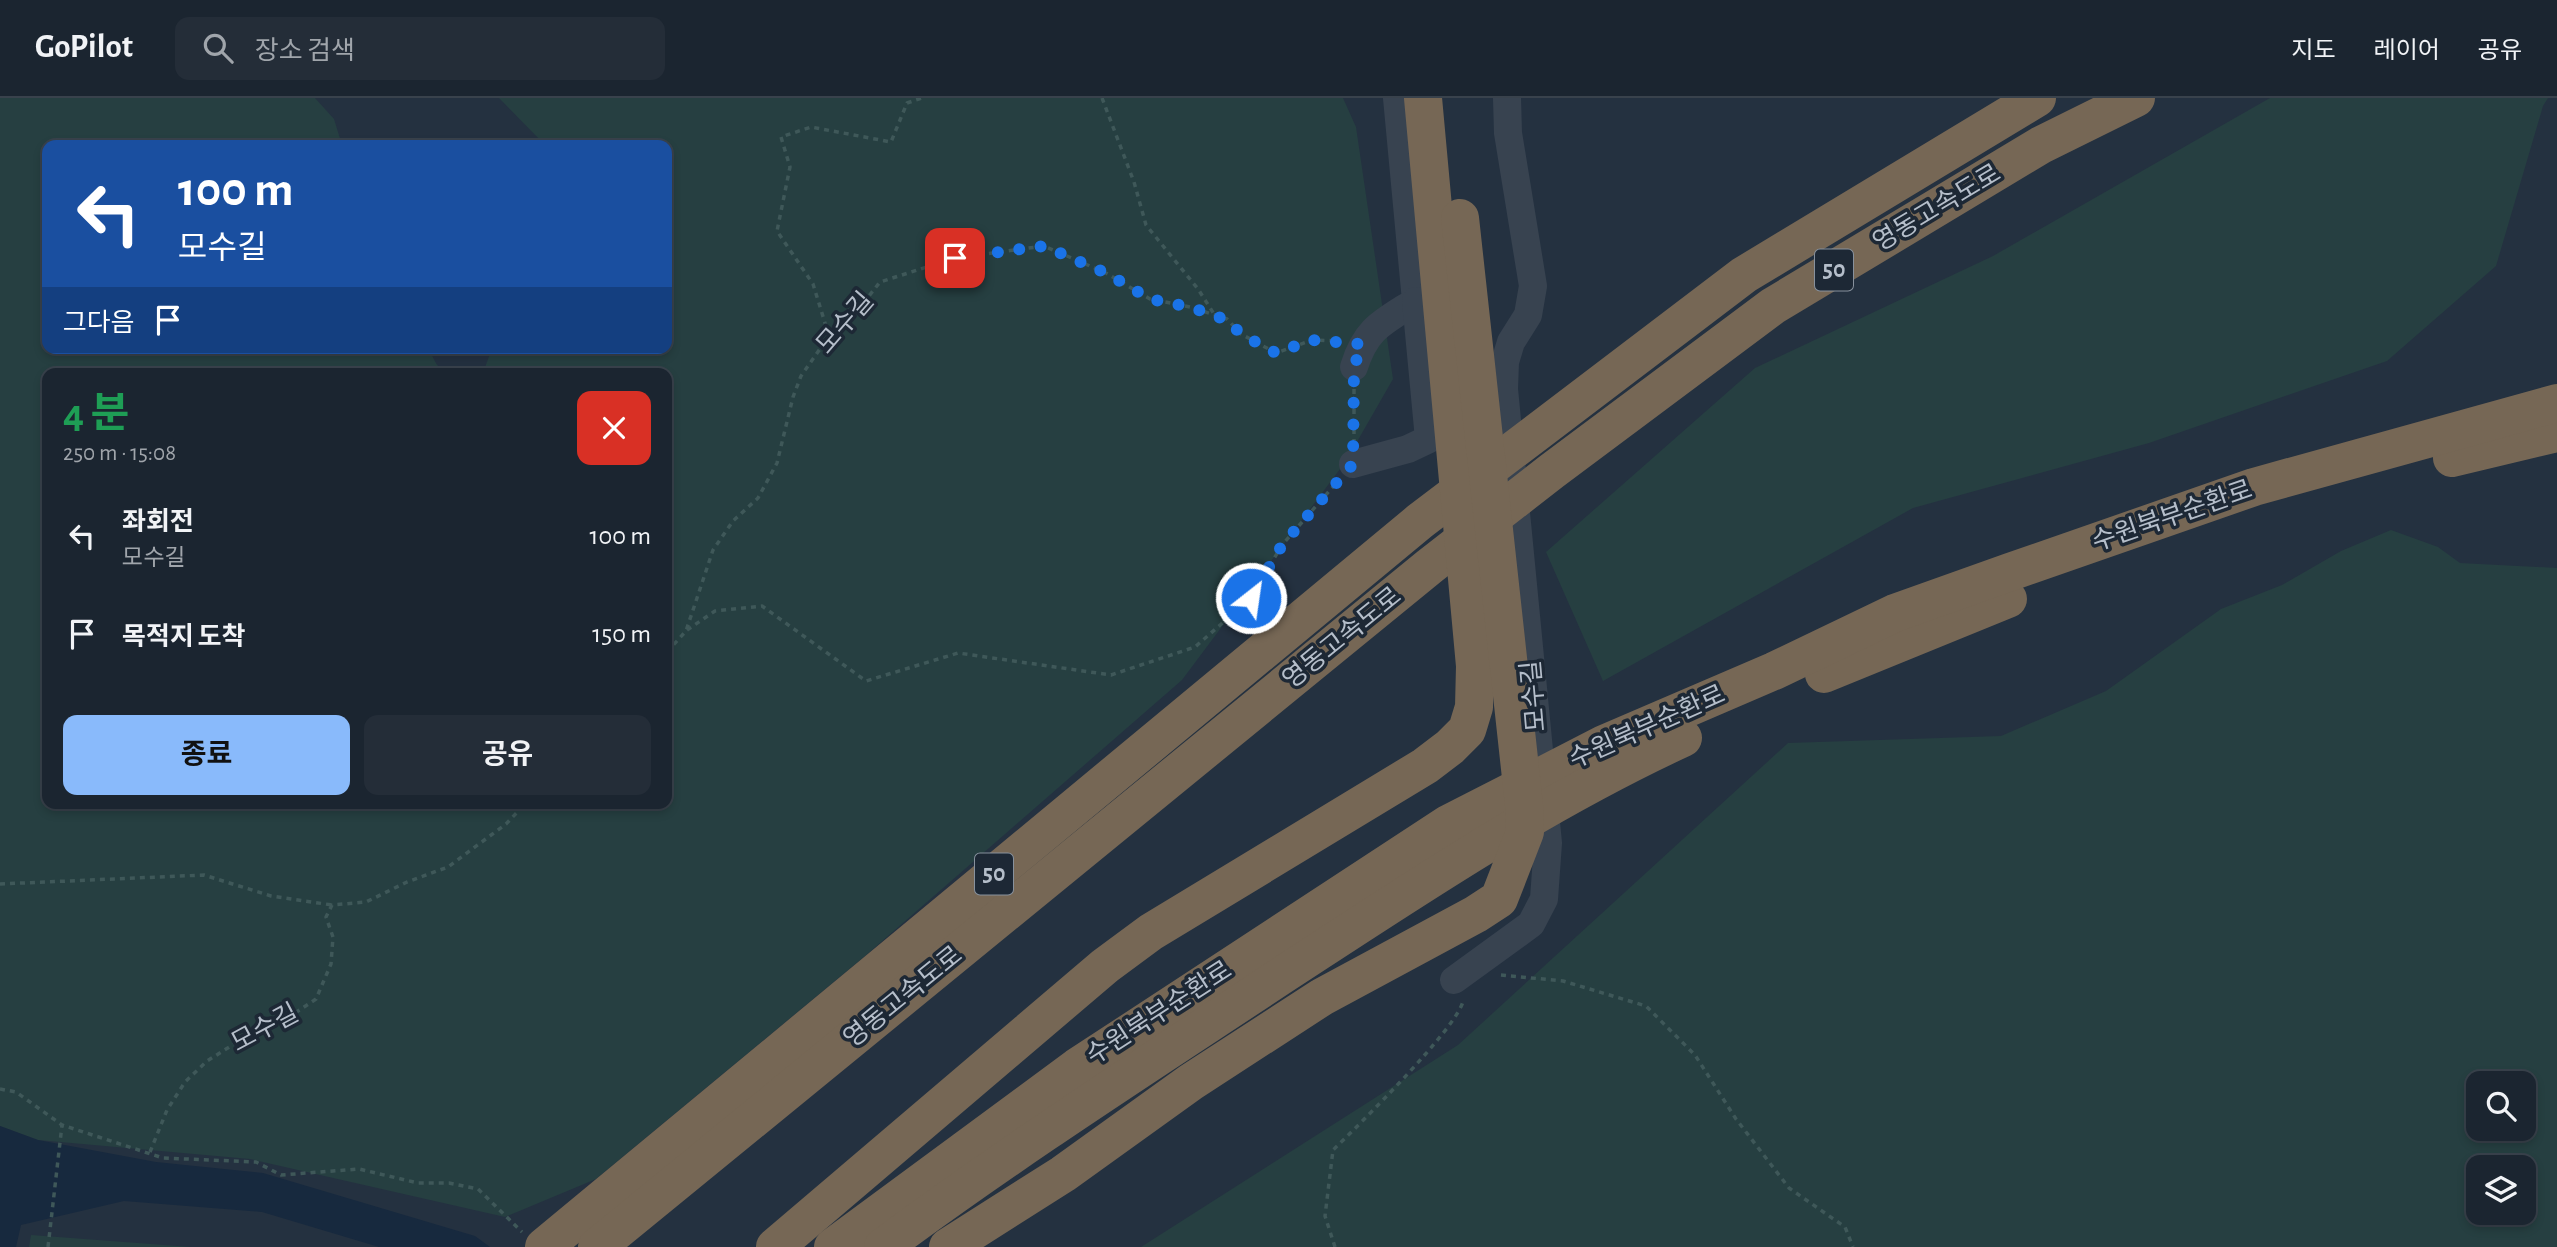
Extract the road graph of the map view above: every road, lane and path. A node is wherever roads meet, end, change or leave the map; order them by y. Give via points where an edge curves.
1 (922, 98) edge
2 (1102, 98) edge
3 (1397, 98) edge
4 (1423, 98) edge
5 (1447, 98) edge
6 (1507, 98) edge
7 (2037, 98) edge
8 (2136, 98) edge
9 (1416, 301) junction
10 (1215, 315) junction
11 (830, 336) junction
12 (1358, 356) junction
13 (2557, 403) edge
14 (2557, 433) edge
15 (1353, 464) junction
16 (686, 631) junction
17 (672, 646) edge
18 (1609, 757) junction
19 (520, 809) edge
20 (1459, 838) junction
21 (0, 884) edge
22 (332, 905) junction
23 (1499, 975) dead end
24 (1454, 980) joint
25 (0, 1089) edge
26 (62, 1125) junction
27 (150, 1152) junction
28 (558, 1239) edge
29 (48, 1247) edge
30 (775, 1247) edge
31 (833, 1247) edge
32 (883, 1247) edge
33 (948, 1247) edge
34 (1335, 1247) edge
35 (1853, 1247) edge

1 - 11 path via 907,103 891,142 811,127 781,137 790,167 778,231 813,284
2 - 10 path via 1146,225
3 - 9 street
4 - 30 highway via 1475,666 1474,707 1467,730 1425,765 1212,892 1114,959
5 - 33 highway via 1524,805 1525,832 1499,899 1322,997
6 - 24 street, 모수길 via 1508,132 1533,286 1528,316 1511,342 1505,362 1504,389 1548,843 1544,899 1531,924
7 - 28 highway, 영동고속도로 / 50 via 1744,275 1543,426 1420,522
8 - 28 highway, 영동고속도로 / 50 via 2041,145 1773,306 1552,471
9 - 12 street via 1374,327
9 - 15 street via 1429,439
10 - 11 path, 모수길 via 1150,299 1106,273 1044,246 955,258 880,282 846,325
10 - 12 path, 모수길 via 1276,353 1312,340
11 - 16 path, 모수길 via 797,386 778,463 758,498 733,521 713,551
12 - 15 path
13 - 18 highway, 수원북부순환로 via 2254,487 1895,613
14 - 18 highway, 수원북부순환로 via 2404,469 2225,520 2070,573
15 - 16 path via 1282,545 1251,598 1195,647 1111,675 958,653 866,681 762,606 715,611
16 - 17 path, 모수길
18 - 20 highway, 수원북부순환로
19 - 22 path via 448,867 366,902
20 - 31 highway, 수원북부순환로 via 1077,1067
20 - 32 highway, 수원북부순환로
21 - 22 path via 204,876 271,896
22 - 27 path, 모수길 via 326,918 333,937 331,964 316,999 207,1061 185,1082 167,1110
23 - 35 path via 1563,981 1646,1006 1695,1055 1789,1188 1845,1227
24 - 34 path via 1464,1003 1448,1027 1332,1150 1325,1216
25 - 26 path via 16,1093
26 - 27 path
26 - 29 path
27 - 28 path via 163,1157 256,1162 281,1175 359,1169 418,1183 478,1189

